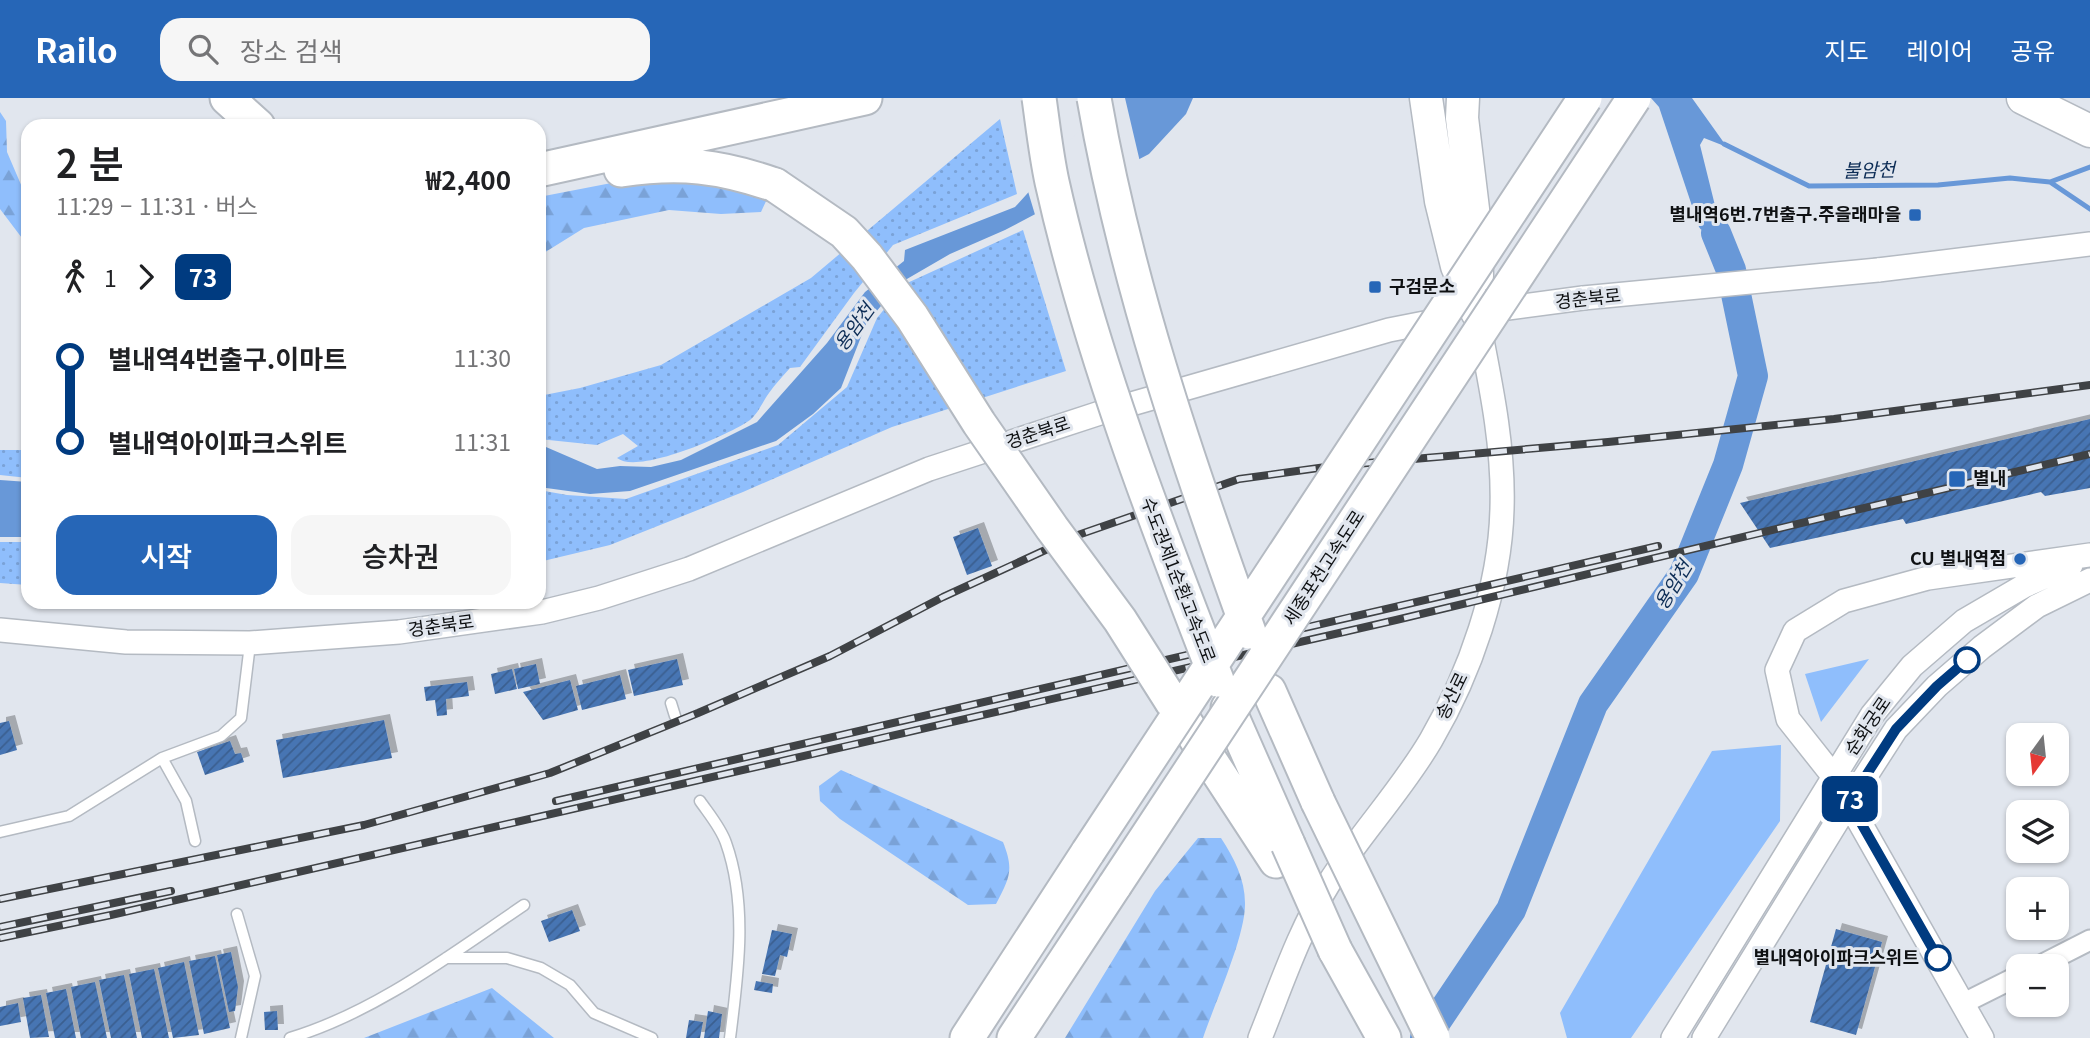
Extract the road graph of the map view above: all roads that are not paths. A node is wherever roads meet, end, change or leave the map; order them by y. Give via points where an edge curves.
1 (201, 98) edge
2 (227, 98) edge
3 (865, 98) edge
4 (1039, 98) edge
5 (1094, 98) edge
6 (1586, 98) edge
7 (1634, 98) edge
8 (2023, 98) edge
9 (1427, 106) edge
10 (1463, 108) edge
11 (218, 119) edge
12 (250, 119) edge
13 (2090, 131) edge
14 (546, 168) edge
15 (546, 179) edge
16 (2089, 245) edge
17 (1477, 312) junction
18 (2090, 556) edge
19 (2090, 580) edge
20 (0, 630) edge
21 (250, 643) junction
22 (671, 703) dead end
23 (675, 716) dead end
24 (162, 758) junction
25 (1834, 777) junction
26 (700, 801) dead end
27 (1849, 802) junction
28 (0, 832) edge
29 (195, 841) dead end
30 (1282, 853) junction
31 (524, 905) dead end
32 (237, 914) dead end
33 (2090, 940) edge
34 (2063, 954) edge
35 (446, 958) junction
36 (2006, 982) edge
37 (1964, 1003) junction
38 (241, 1038) edge
39 (290, 1038) edge
40 (652, 1038) edge
41 (730, 1038) edge
42 (967, 1038) edge
43 (1014, 1038) edge
44 (1260, 1038) edge
45 (1384, 1038) edge
46 (1433, 1038) edge
47 (1673, 1038) edge
48 (1704, 1038) edge
49 (1982, 1038) edge

1 - 11 highway
2 - 12 highway
3 - 14 highway
4 - 30 highway, 수도권제1순환고속도로, bridge via 1052,181 1144,493
5 - 46 highway, bridge via 1137,295 1191,470 1269,691
6 - 42 highway, bridge
7 - 43 highway, 세종포천고속도로, bridge
8 - 13 highway
9 - 17 highway via 1441,201 1457,266
10 - 17 highway via 1476,234
15 - 30 highway, bridge via 648,166 699,165 775,185 844,232 912,317 979,423 1120,620 1171,702
16 - 17 street, 경춘북로, bridge
17 - 21 street, 경춘북로 via 1389,330 1100,413 929,469 689,569 599,598 542,612 399,632
17 - 44 street, 송산로 via 1497,424 1502,511 1496,560 1475,646 1430,741 1330,882 1306,924
18 - 25 street, 순화궁로 via 2024,586 1964,621 1912,666 1872,715
18 - 25 street via 1928,578 1843,601 1796,631 1777,670 1788,719
19 - 27 street, 순화궁로 via 2037,606 1937,686 1896,729
20 - 21 street, 경춘북로 via 126,642
21 - 24 lane via 242,718 221,736
22 - 23 lane
24 - 28 lane via 69,816
24 - 29 lane via 186,801
25 - 27 street
25 - 47 street, 순화궁로
26 - 41 lane via 726,841 737,886 740,957
27 - 37 street
27 - 48 street, 순화궁로
30 - 45 highway, 수도권제1순환고속도로, bridge
31 - 35 lane
32 - 38 lane via 255,976
33 - 34 street
35 - 39 lane via 405,985 314,1031
35 - 40 lane via 507,958 541,968 570,985 594,1013
36 - 37 street
37 - 49 street

